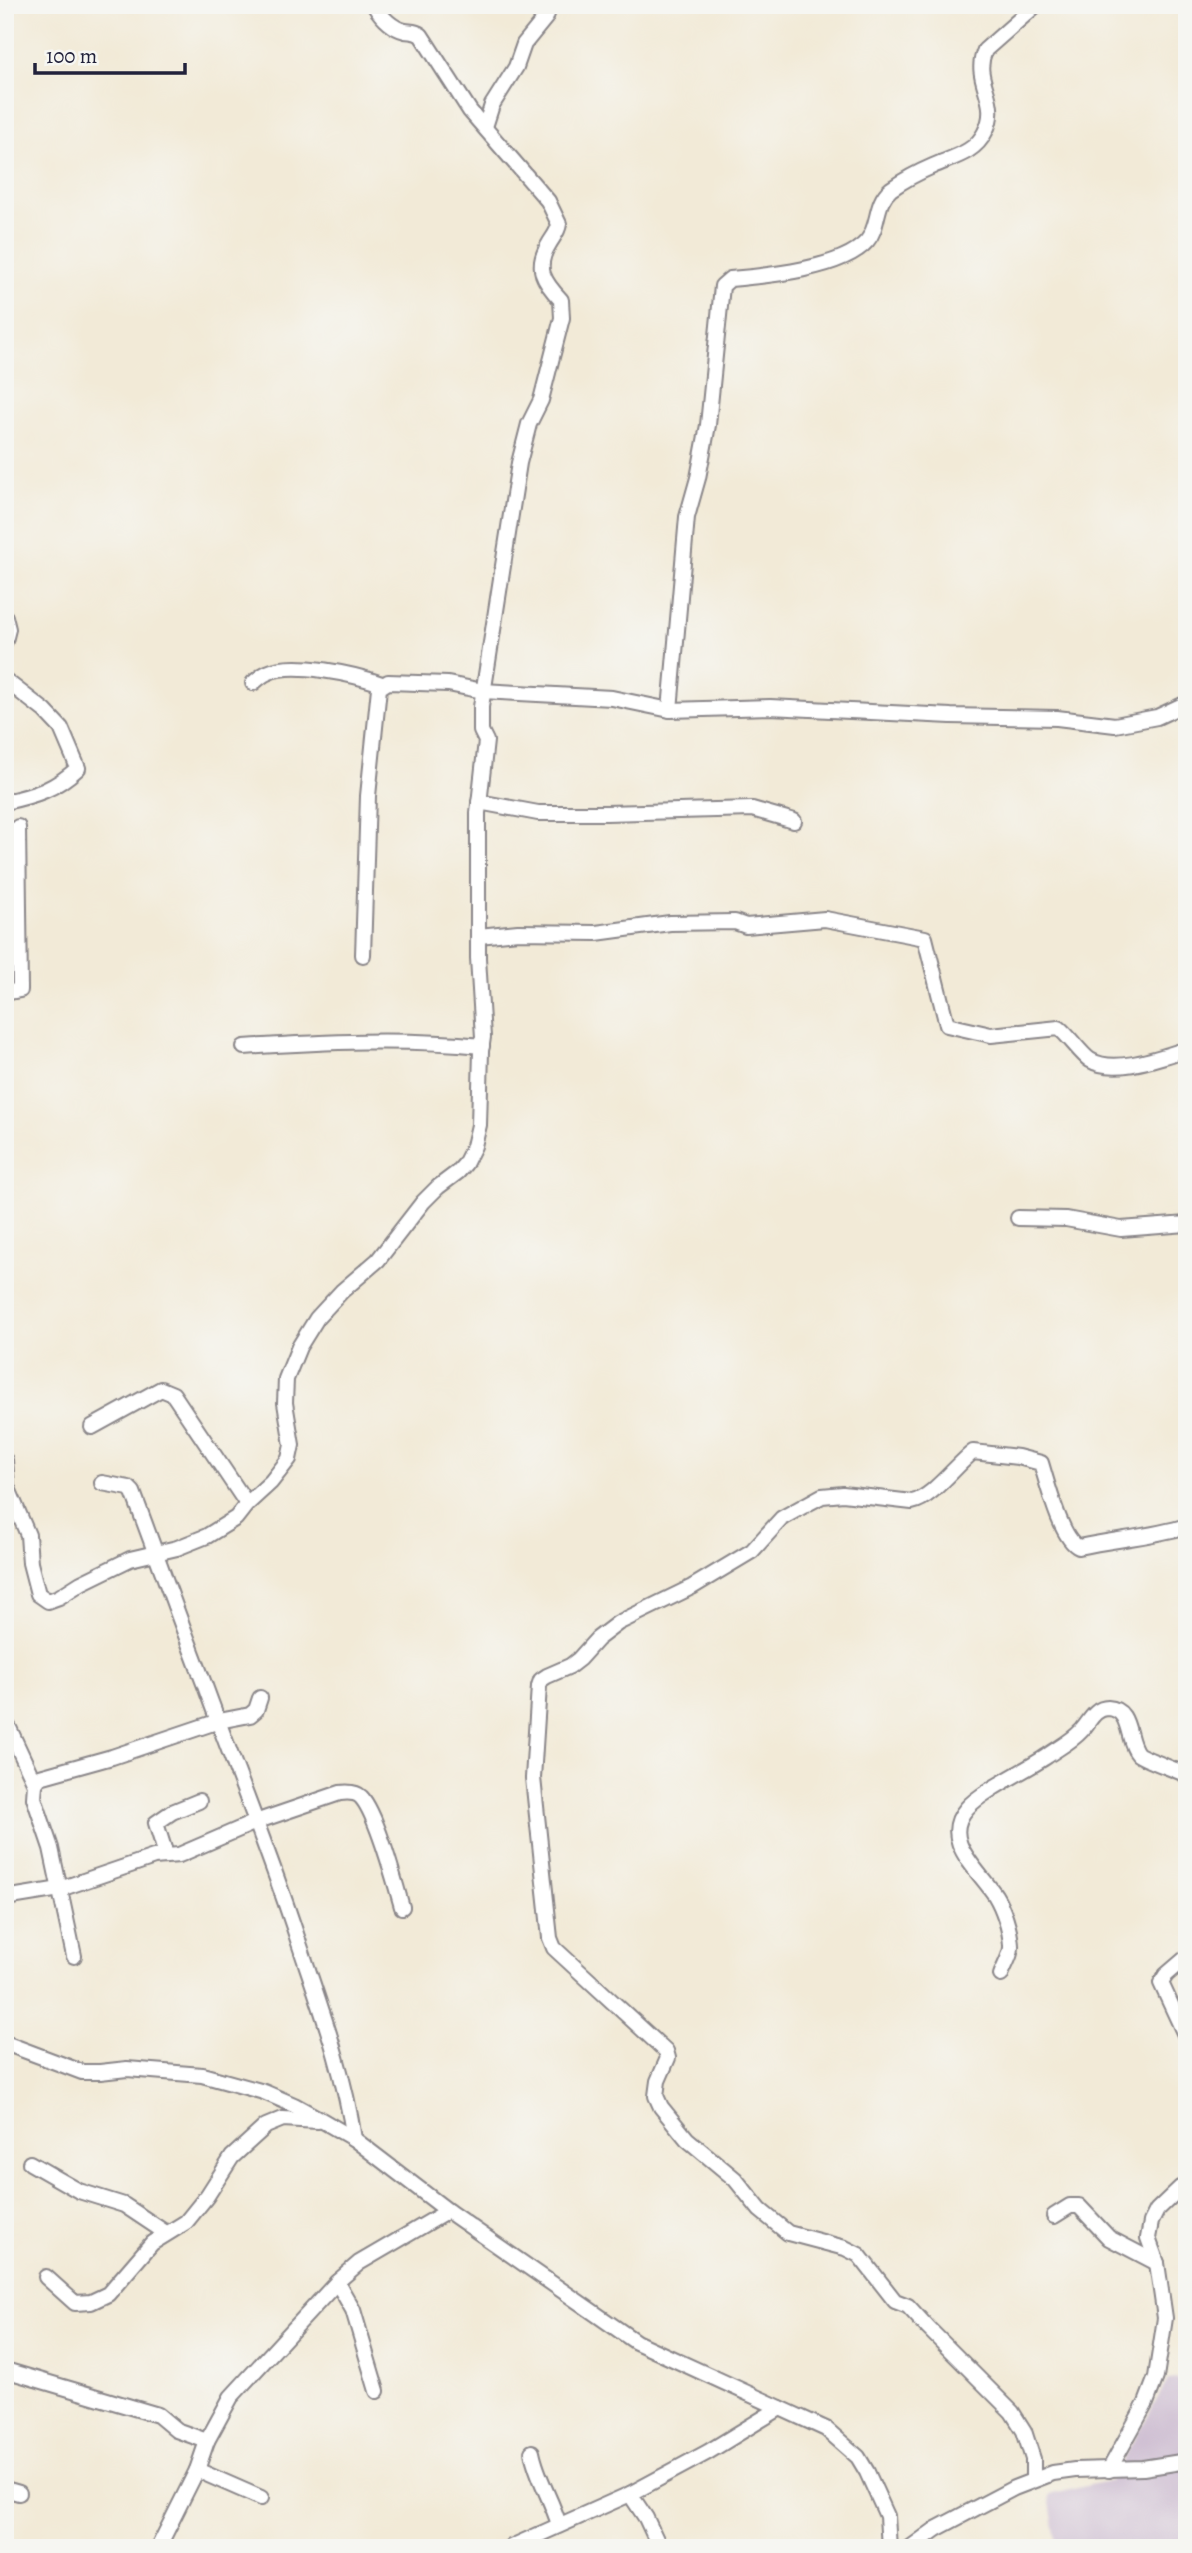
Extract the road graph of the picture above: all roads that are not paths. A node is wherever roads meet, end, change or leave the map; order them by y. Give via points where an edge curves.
1 (374, 5) edge
2 (550, 5) edge
3 (1035, 5) edge
4 (485, 127) junction
5 (5, 617) edge
6 (5, 641) edge
7 (5, 680) edge
8 (253, 683) dead end
9 (382, 684) junction
10 (483, 691) junction
11 (1187, 704) edge
12 (670, 710) junction
13 (5, 802) edge
14 (479, 802) junction
15 (794, 821) dead end
16 (18, 827) dead end
17 (479, 936) junction
18 (363, 955) dead end
19 (5, 993) edge
20 (482, 1046) junction
21 (244, 1047) dead end
22 (1187, 1049) edge
23 (1018, 1219) dead end
24 (1187, 1224) edge
25 (92, 1427) dead end
26 (5, 1460) edge
27 (102, 1483) dead end
28 (247, 1504) junction
29 (1187, 1526) edge
30 (156, 1554) junction
31 (260, 1698) dead end
32 (219, 1721) junction
33 (9, 1728) dead end
34 (1187, 1774) edge
35 (35, 1784) junction
36 (199, 1801) dead end
37 (258, 1821) junction
38 (166, 1855) junction
39 (60, 1889) junction
40 (5, 1898) edge
41 (402, 1907) dead end
42 (74, 1956) dead end
43 (1187, 1957) edge
44 (1001, 1975) dead end
45 (1187, 2039) edge
46 (5, 2043) edge
47 (323, 2121) junction
48 (354, 2139) junction
49 (30, 2163) dead end
50 (1187, 2186) edge
51 (448, 2211) junction
52 (1054, 2216) dead end
53 (166, 2233) junction
54 (1157, 2263) junction
55 (46, 2277) dead end
56 (337, 2282) junction
57 (5, 2370) edge
58 (377, 2391) dead end
59 (780, 2408) junction
60 (207, 2441) junction
61 (532, 2452) dead end
62 (1187, 2461) edge
63 (197, 2470) junction
64 (1110, 2470) junction
65 (1033, 2480) junction
66 (631, 2494) junction
67 (261, 2498) dead end
68 (559, 2525) junction
69 (159, 2548) edge
70 (509, 2548) edge
71 (660, 2548) edge
72 (888, 2548) edge
73 (910, 2548) edge

1 - 4 street via 395,27 421,35
2 - 4 street via 524,44
3 - 12 street via 985,50 981,71 992,108 984,135 975,146 890,190 879,206 871,235 859,248 806,270 730,279 722,286 708,425 687,517
4 - 10 street via 558,218 559,228 540,267 545,284 563,307 541,400 519,463
5 - 6 street
7 - 13 street via 61,728 78,768 57,786
8 - 9 street via 268,672 290,669 330,671
9 - 10 street via 448,684
9 - 18 street via 368,796
10 - 12 street via 612,698
10 - 14 street via 480,720 486,741
11 - 12 street via 1157,717 1115,725 1057,718 770,707
14 - 15 street via 538,813 752,809
14 - 17 street
16 - 19 street via 20,990
17 - 20 street
17 - 22 street via 596,933 670,923 735,922 746,926 825,919 925,938 947,1025 991,1035 1059,1028 1088,1059 1101,1065 1153,1060
20 - 21 street via 329,1042
20 - 28 street via 479,1125 465,1164 423,1202 378,1260 317,1318 286,1378 289,1459
23 - 24 street via 1066,1219 1121,1229
25 - 28 street via 162,1390 173,1394
26 - 30 street via 7,1486 28,1535 38,1594 48,1601 130,1559
27 - 30 street via 133,1492
28 - 30 street via 226,1525
29 - 65 street via 1135,1539 1075,1546 1063,1528 1041,1463 973,1452 921,1500 843,1494 808,1503 782,1518 752,1551 618,1623 579,1659 541,1680 539,1686 533,1778 554,1948 666,2051 656,2096 687,2139 788,2233 859,2255 895,2301 917,2314 1012,2412 1033,2459
30 - 32 street
31 - 32 street via 250,1715
32 - 35 street via 40,1777
32 - 37 street
33 - 35 street
34 - 44 street via 1139,1755 1128,1725 1119,1712 1109,1708 1097,1711 1080,1733 966,1809 955,1834 1000,1905 1012,1947
35 - 39 street via 34,1798
36 - 38 street via 156,1823
37 - 38 street via 179,1855
37 - 41 street via 340,1793 361,1796 381,1840
37 - 48 street via 334,2047
38 - 39 street
39 - 40 street
39 - 42 street
43 - 45 street via 1161,1983
46 - 47 street via 82,2072 127,2069 202,2075 264,2092
47 - 48 street
47 - 53 street via 283,2119 265,2126 232,2157 186,2222
48 - 51 street
49 - 53 street via 79,2191 124,2205
50 - 54 street via 1157,2210 1150,2222 1148,2238
51 - 56 street via 359,2263
51 - 59 street via 636,2342
52 - 54 street via 1079,2206 1110,2238
53 - 55 street via 108,2294 91,2302 75,2303
54 - 64 street via 1165,2318 1156,2377
56 - 58 street via 353,2310
56 - 60 street via 231,2397
57 - 60 street via 158,2416 176,2430
59 - 66 street
59 - 72 street via 825,2429 858,2457 887,2516
60 - 63 street
61 - 68 street
62 - 64 street
63 - 67 street
63 - 69 street
64 - 65 street via 1075,2470
65 - 73 street via 936,2529
66 - 68 street
66 - 71 street
68 - 70 street

